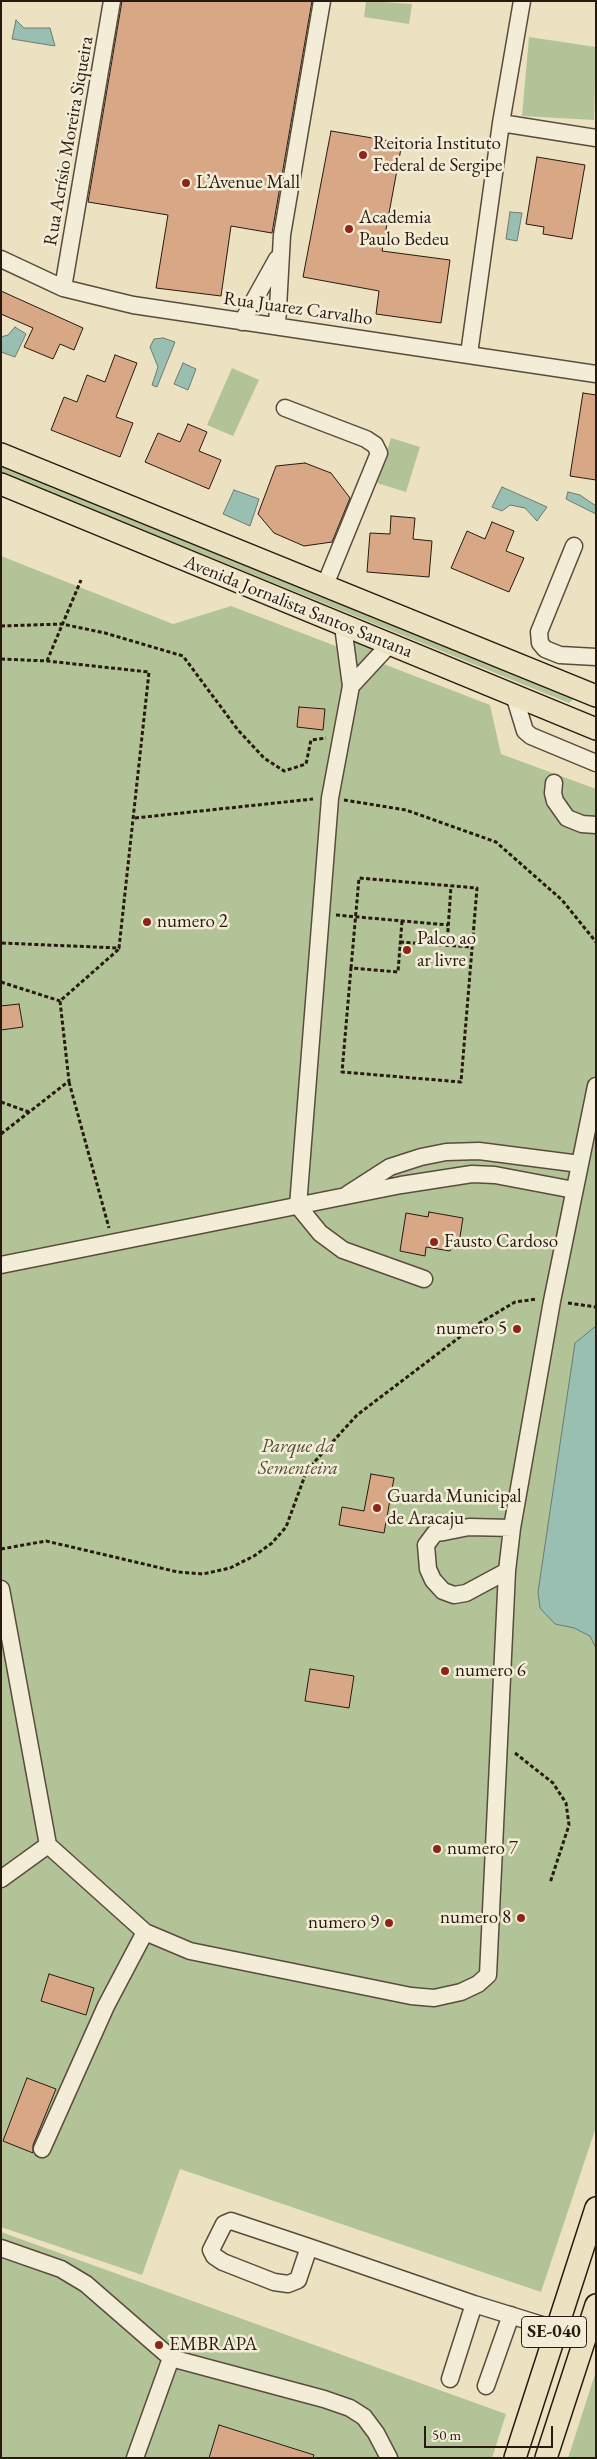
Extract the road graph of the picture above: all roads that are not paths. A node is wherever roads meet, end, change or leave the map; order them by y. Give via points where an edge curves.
1 (112, 1) edge
2 (322, 1) edge
3 (522, 1) edge
4 (501, 122) junction
5 (596, 138) edge
6 (279, 255) junction
7 (1, 259) edge
8 (63, 288) junction
9 (242, 322) junction
10 (277, 326) junction
11 (469, 354) junction
12 (596, 374) edge
13 (284, 408) dead end
14 (1, 454) edge
15 (1, 484) edge
16 (574, 546) dead end
17 (325, 585) junction
18 (343, 626) junction
19 (389, 645) junction
20 (595, 654) edge
21 (351, 686) junction
22 (514, 695) junction
23 (596, 696) edge
24 (596, 716) edge
25 (570, 719) junction
26 (596, 729) edge
27 (596, 763) edge
28 (554, 784) dead end
29 (596, 825) edge
30 (596, 1086) edge
31 (580, 1164) junction
32 (574, 1190) junction
33 (342, 1198) junction
34 (298, 1206) junction
35 (1, 1265) edge
36 (424, 1279) dead end
37 (512, 1528) junction
38 (507, 1571) junction
39 (1, 1588) edge
40 (48, 1845) junction
41 (1, 1879) edge
42 (145, 1932) junction
43 (42, 2149) dead end
44 (596, 2208) edge
45 (310, 2247) junction
46 (1, 2248) edge
47 (474, 2304) junction
48 (596, 2305) edge
49 (511, 2315) junction
50 (556, 2329) junction
51 (171, 2358) junction
52 (450, 2379) dead end
53 (486, 2386) dead end
54 (135, 2458) edge
55 (389, 2458) edge
56 (515, 2458) edge
57 (546, 2458) edge

1 - 8 street, Rua Acrísio Moreira Siqueira
2 - 6 street
3 - 4 street
4 - 5 street
4 - 11 street
6 - 9 street
6 - 10 street
7 - 8 street, Rua Juarez Carvalho
8 - 9 street, Rua Juarez Carvalho via 133,305
9 - 10 street, Rua Juarez Carvalho
10 - 11 street, Rua Juarez Carvalho
11 - 12 street, Rua Juarez Carvalho
13 - 17 street via 366,439 375,445 379,453
14 - 17 main road, Avenida Jornalista Santos Santana
15 - 18 main road, Avenida Jornalista Santos Santana
16 - 20 street via 539,632 540,643 545,649 560,655
17 - 23 main road, Avenida Jornalista Santos Santana
18 - 19 main road, Avenida Jornalista Santos Santana
18 - 21 street
19 - 21 street
19 - 22 main road, Avenida Jornalista Santos Santana
21 - 34 street via 330,798
22 - 25 main road, Avenida Jornalista Santos Santana
22 - 27 street via 525,731 531,736
24 - 25 main road
25 - 26 main road, Avenida Jornalista Santos Santana
28 - 29 street via 552,793 555,801 567,818
30 - 31 street
31 - 32 street
31 - 33 street via 479,1152 446,1152 390,1167
32 - 33 street via 495,1175 472,1174
32 - 37 street
33 - 34 street
34 - 35 street
34 - 36 street via 320,1233 343,1250
37 - 38 street
37 - 38 street via 468,1528 435,1533 426,1545 428,1570 433,1580 443,1591 454,1595 472,1591
38 - 42 street via 488,1975 461,1992 434,1998 411,1996 190,1951
39 - 40 street
40 - 41 street
40 - 42 street
42 - 43 street via 106,2006
44 - 50 main road, SE-040
45 - 45 street via 226,2221 211,2250 223,2262 274,2282 288,2284 298,2280
45 - 47 street
46 - 51 street via 61,2269 86,2284
47 - 49 street
47 - 52 street
48 - 57 main road, SE-040
49 - 50 street
49 - 53 street
50 - 56 main road, SE-040
51 - 54 street
51 - 55 street via 350,2408 364,2417

